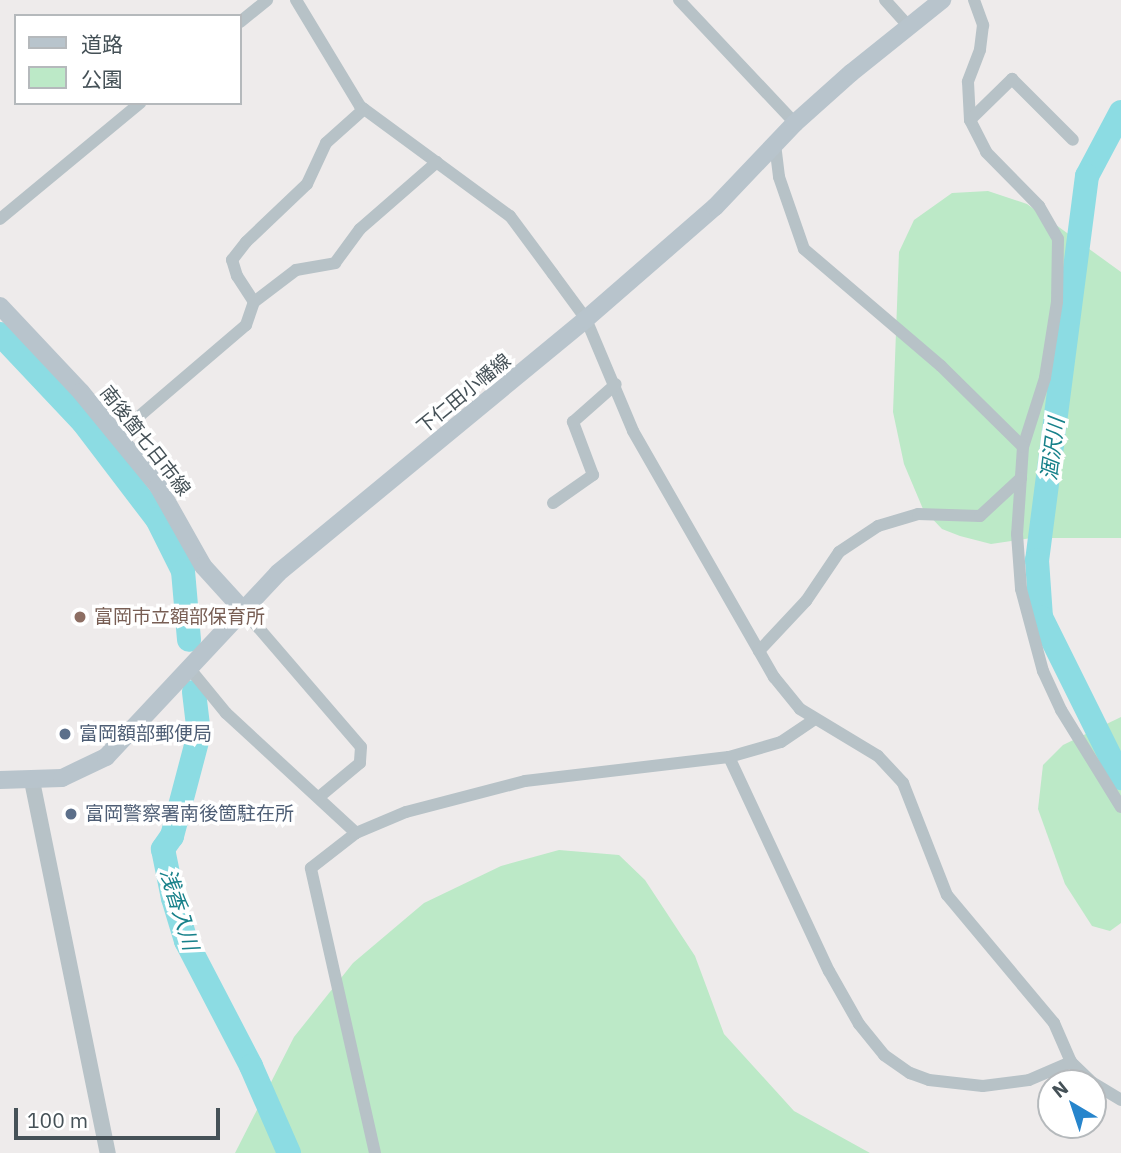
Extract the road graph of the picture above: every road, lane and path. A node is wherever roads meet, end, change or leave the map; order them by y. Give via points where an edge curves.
1 (267, 0) edge
2 (296, 0) edge
3 (679, 0) edge
4 (885, 0) edge
5 (942, 0) edge
6 (974, 0) edge
7 (242, 20) edge
8 (909, 27) junction
9 (138, 105) edge
10 (364, 109) junction
11 (970, 120) junction
12 (795, 123) junction
13 (1073, 140) dead end
14 (775, 144) junction
15 (436, 162) junction
16 (0, 219) edge
17 (254, 302) junction
18 (0, 306) edge
19 (586, 319) junction
20 (616, 384) junction
21 (116, 436) junction
22 (1023, 447) junction
23 (1021, 478) junction
24 (553, 503) dead end
25 (244, 611) junction
26 (759, 651) junction
27 (190, 669) junction
28 (814, 720) junction
29 (729, 757) junction
30 (0, 780) edge
31 (32, 781) junction
32 (319, 797) junction
33 (1121, 807) edge
34 (356, 833) junction
35 (1071, 1062) junction
36 (1078, 1069) edge
37 (108, 1153) edge
38 (375, 1153) edge

1 - 7 street
2 - 10 street
3 - 12 street
4 - 8 street
5 - 8 main road, 下仁田小幡線
6 - 11 street via 983,25 968,82
8 - 12 main road, 下仁田小幡線
9 - 16 street
10 - 15 street
10 - 17 street via 326,143 307,184 232,260
11 - 13 street via 1012,79
11 - 22 street via 986,152 1039,206 1058,239 1057,302 1045,378
12 - 14 main road, 下仁田小幡線
14 - 19 main road, 下仁田小幡線 via 715,207
14 - 22 street via 779,177 804,249 941,366
15 - 17 street via 360,229 335,263 296,270
15 - 19 street via 510,216
17 - 21 street via 246,325
18 - 21 main road, 南後箇七日市線
19 - 20 street
19 - 25 main road, 下仁田小幡線 via 313,543
20 - 24 street via 573,422 593,475
20 - 26 street via 645,454
21 - 25 main road, 南後箇七日市線 via 168,502 203,566
22 - 23 street
23 - 26 street via 980,516 918,514 878,526 839,552 806,601
23 - 33 street via 1017,534 1021,589 1044,671 1077,743
25 - 27 main road, 下仁田小幡線
25 - 32 street via 361,747 360,763
26 - 28 street via 774,677
27 - 31 main road, 下仁田小幡線 via 106,757 62,778
27 - 32 street via 226,713
28 - 29 street via 782,741
28 - 35 street via 878,756 903,783 947,895 1054,1023
29 - 34 street via 525,781 406,812
29 - 35 street via 829,971 859,1024 884,1055 929,1080 983,1086 1029,1080
30 - 31 main road, 下仁田小幡線
31 - 37 street
32 - 34 street
34 - 38 street via 311,868 310,880
35 - 36 street

